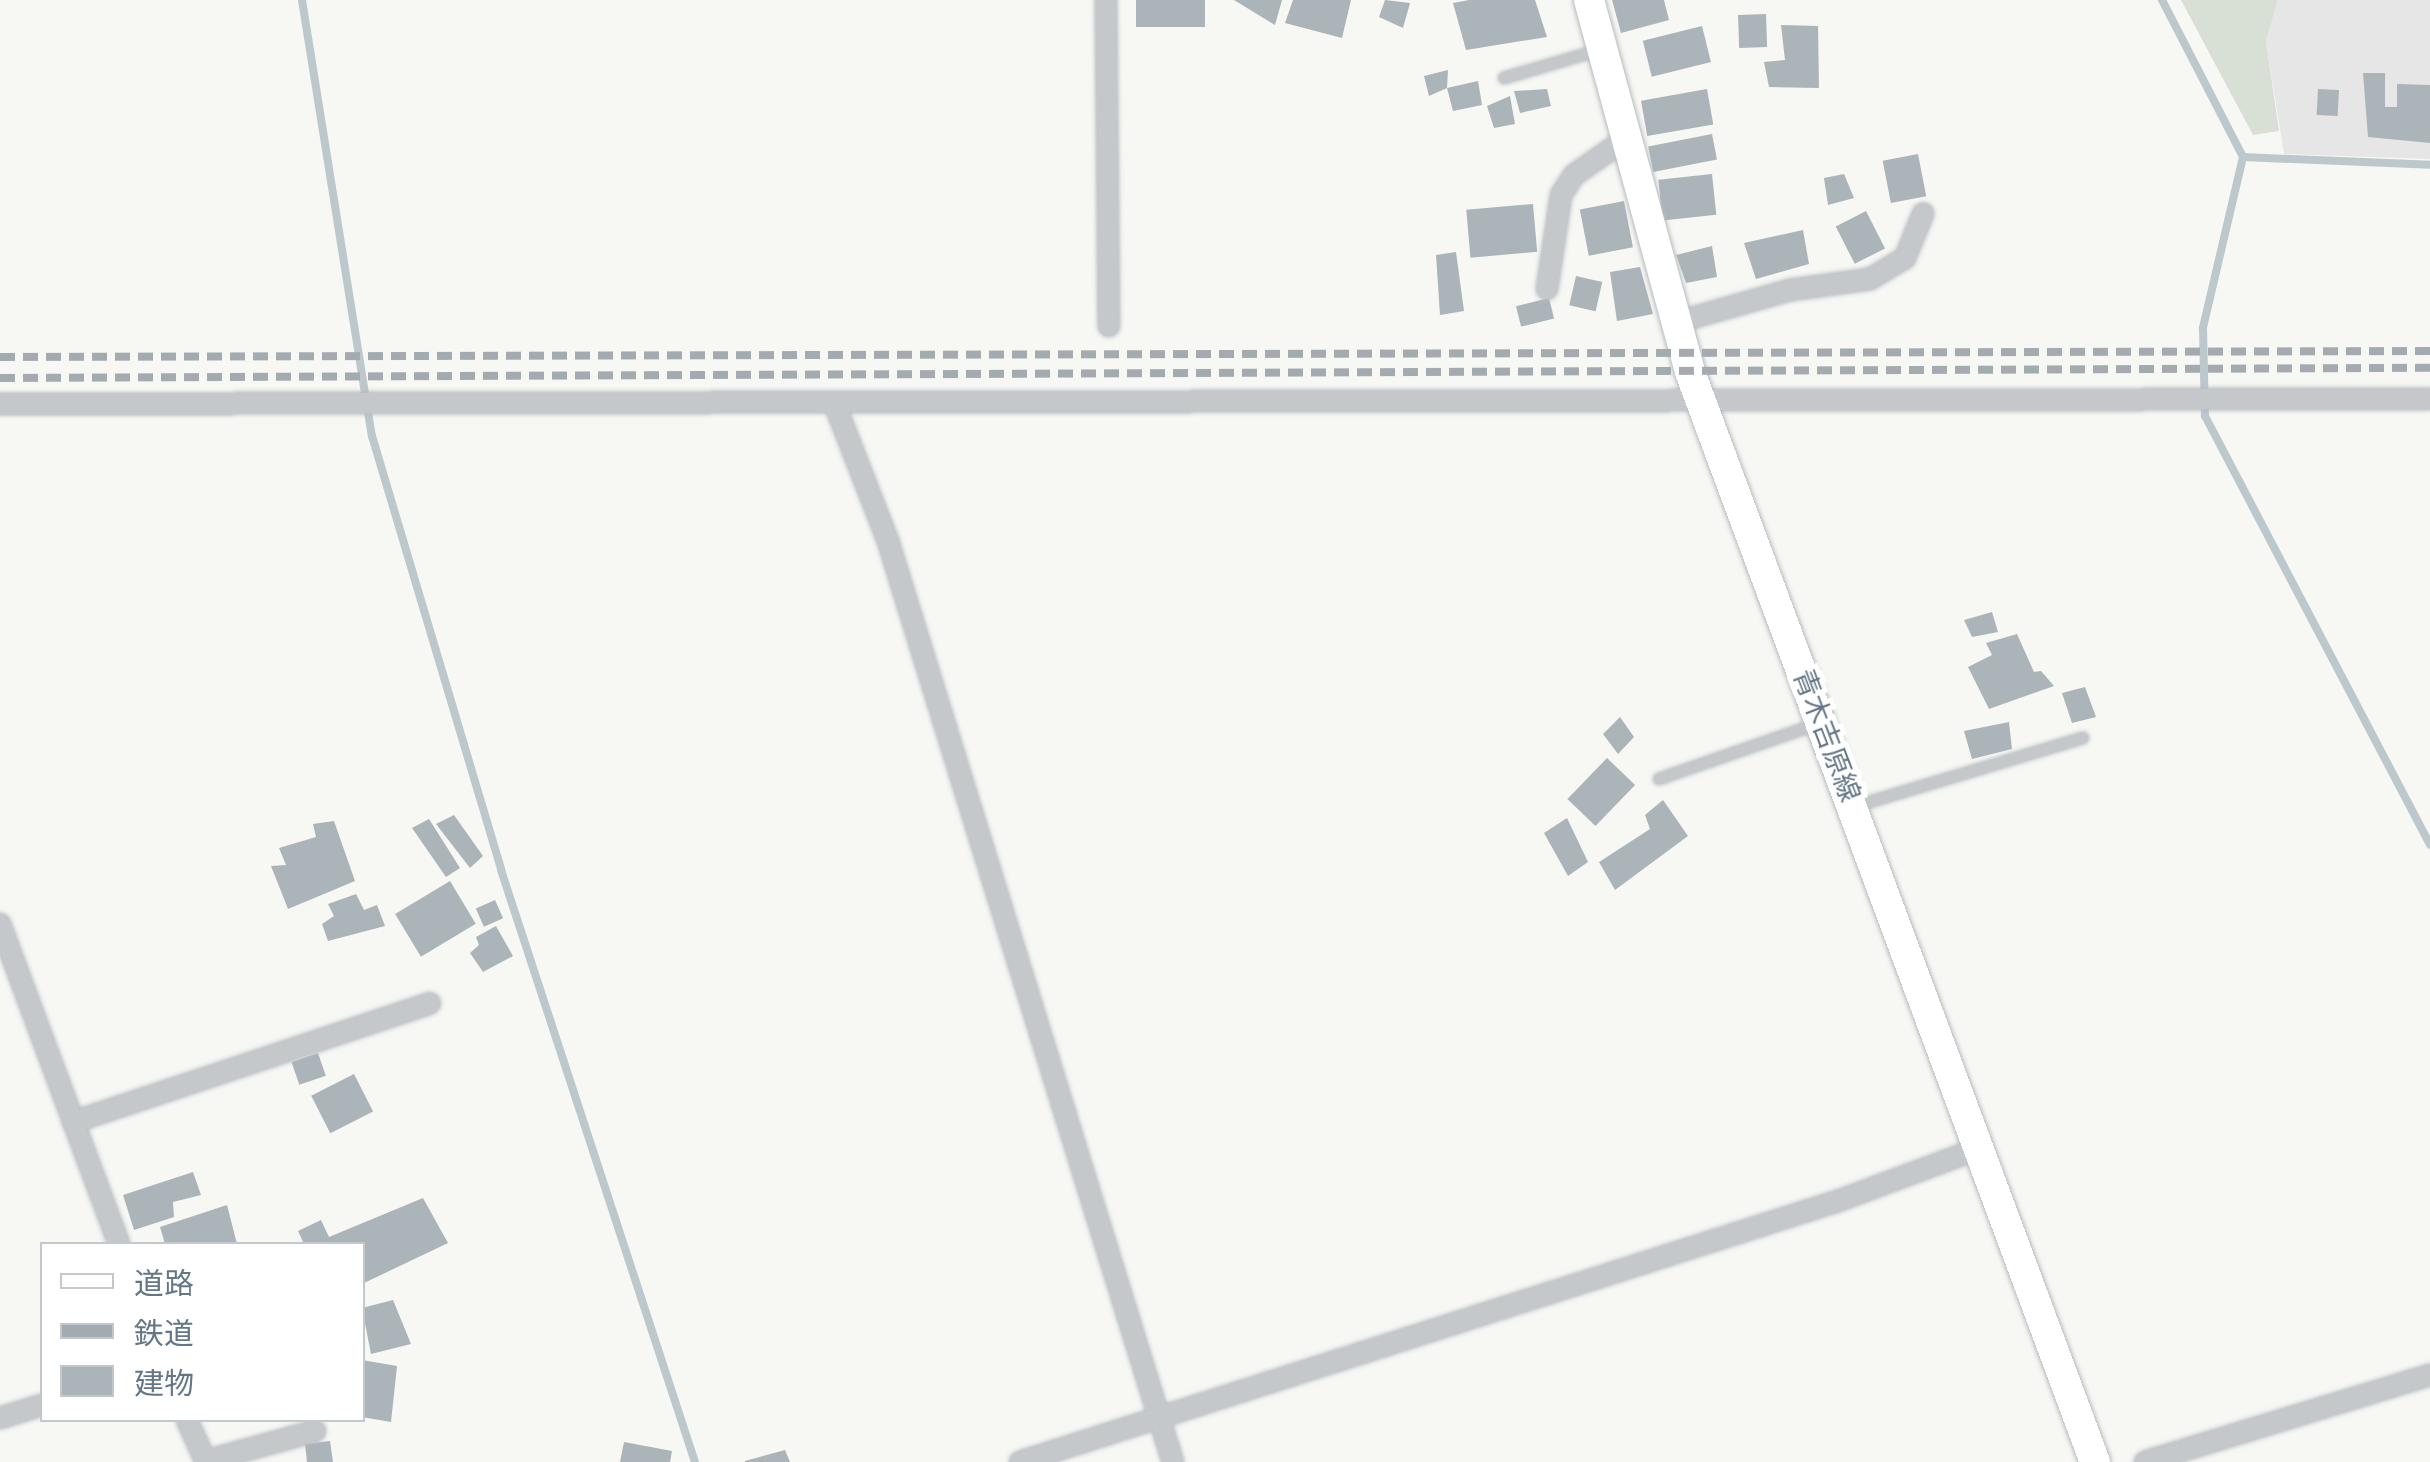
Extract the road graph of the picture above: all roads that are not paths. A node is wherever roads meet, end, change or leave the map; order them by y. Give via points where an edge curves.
1 (1106, 0) edge
2 (1588, 0) edge
3 (1601, 49) junction
4 (1504, 78) dead end
5 (1623, 141) junction
6 (1923, 214) dead end
7 (1547, 289) dead end
8 (1674, 324) junction
9 (1109, 326) dead end
10 (2430, 399) edge
11 (1702, 402) junction
12 (0, 404) edge
13 (835, 405) junction
14 (1823, 722) junction
15 (2082, 738) dead end
16 (1659, 779) dead end
17 (1855, 806) junction
18 (0, 924) edge
19 (430, 1002) dead end
20 (73, 1122) junction
21 (1980, 1148) junction
22 (118, 1242) edge
23 (2430, 1375) edge
24 (40, 1406) edge
25 (1158, 1417) junction
26 (0, 1418) edge
27 (189, 1422) edge
28 (315, 1431) dead end
29 (206, 1461) edge
30 (1020, 1462) edge
31 (1173, 1462) edge
32 (2095, 1462) edge
33 (2146, 1462) edge

1 - 9 street
2 - 3 main road, 青木吉原線
3 - 4 lane
3 - 5 main road, 青木吉原線
5 - 7 street via 1574,176 1560,195
5 - 8 main road, 青木吉原線
6 - 8 street via 1905,258 1870,279 1790,290
8 - 11 main road, 青木吉原線
10 - 11 street
11 - 13 street
11 - 14 main road, 青木吉原線
12 - 13 street
13 - 25 street via 888,541
14 - 16 lane
14 - 17 main road, 青木吉原線
15 - 17 lane
17 - 21 main road, 青木吉原線
18 - 20 street
19 - 20 street
20 - 22 street
21 - 25 street via 1838,1201
21 - 32 main road, 青木吉原線
23 - 33 street
24 - 26 street
25 - 30 street
25 - 31 street
27 - 29 street
28 - 29 street

